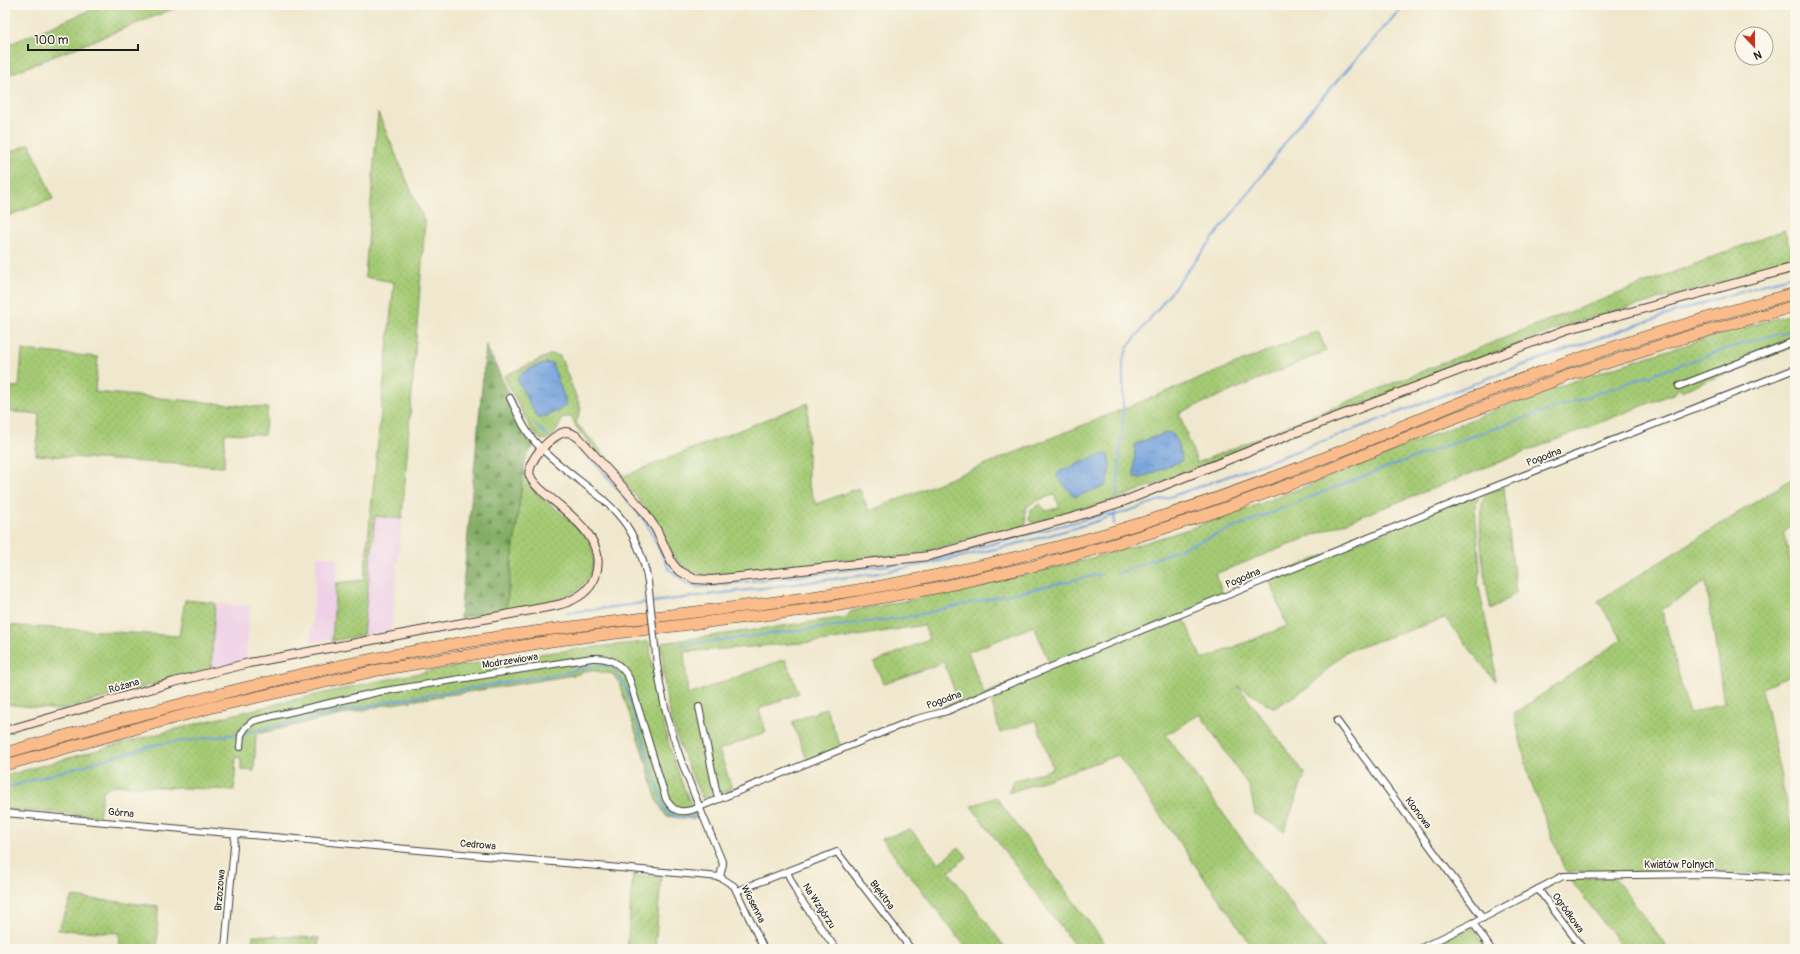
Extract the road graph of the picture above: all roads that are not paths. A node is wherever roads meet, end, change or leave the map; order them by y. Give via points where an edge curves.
1 (1795, 267) edge
2 (1795, 293) edge
3 (1795, 306) edge
4 (1795, 341) edge
5 (1795, 369) edge
6 (1679, 386) dead end
7 (510, 398) dead end
8 (542, 449) junction
9 (699, 707) dead end
10 (1337, 721) dead end
11 (5, 731) edge
12 (240, 747) dead end
13 (5, 753) edge
14 (5, 765) edge
15 (718, 798) junction
16 (700, 806) junction
17 (5, 812) edge
18 (235, 834) junction
19 (787, 872) junction
20 (720, 878) junction
21 (1795, 878) edge
22 (1538, 889) junction
23 (737, 891) junction
24 (1483, 918) junction
25 (1473, 923) junction
26 (1421, 948) edge
27 (225, 949) edge
28 (764, 949) edge
29 (836, 949) edge
30 (911, 949) edge
31 (1491, 949) edge
32 (1582, 949) edge

1 - 8 street, Różana via 1565,330 1122,502 916,558 712,580 694,579 675,567 656,529 643,510 580,438 564,432 558,434
2 - 13 highway via 1665,330 1572,361 1241,489 1163,516 1040,552 854,591 547,629 398,654 211,695
3 - 14 highway via 1682,338 1584,370 1206,515 1041,564 941,587 830,607 551,641 387,668 213,707
4 - 6 street
5 - 15 street, Pogodna via 1481,492 997,688 947,711 914,720
7 - 8 street via 525,428
8 - 11 street, Różana via 530,463 530,478 587,532 597,550 596,575 590,586 575,599 558,605 249,663
8 - 16 street, bridge via 602,497 621,517 634,536 648,582 663,703 672,737
9 - 15 street
10 - 24 street, Klonowa
12 - 16 street, Modrzewiowa via 246,726 253,721 378,692 604,658 616,663 629,678 666,799 671,807 681,812
15 - 16 street, Pogodna
16 - 20 street via 724,864
17 - 18 street, Górna
18 - 20 street, Cedrowa
18 - 27 street, Brzozowa
19 - 23 street
19 - 29 street, Na Wzgórzu via 799,897
19 - 30 street, Błękitna via 837,852
20 - 23 street, Wiosenna via 729,882
21 - 22 street, Kwiatów Polnych via 1709,874 1563,876
22 - 24 street
22 - 32 street, Ogródkowa
23 - 28 street, Wiosenna
24 - 25 street
25 - 26 street
25 - 31 street

